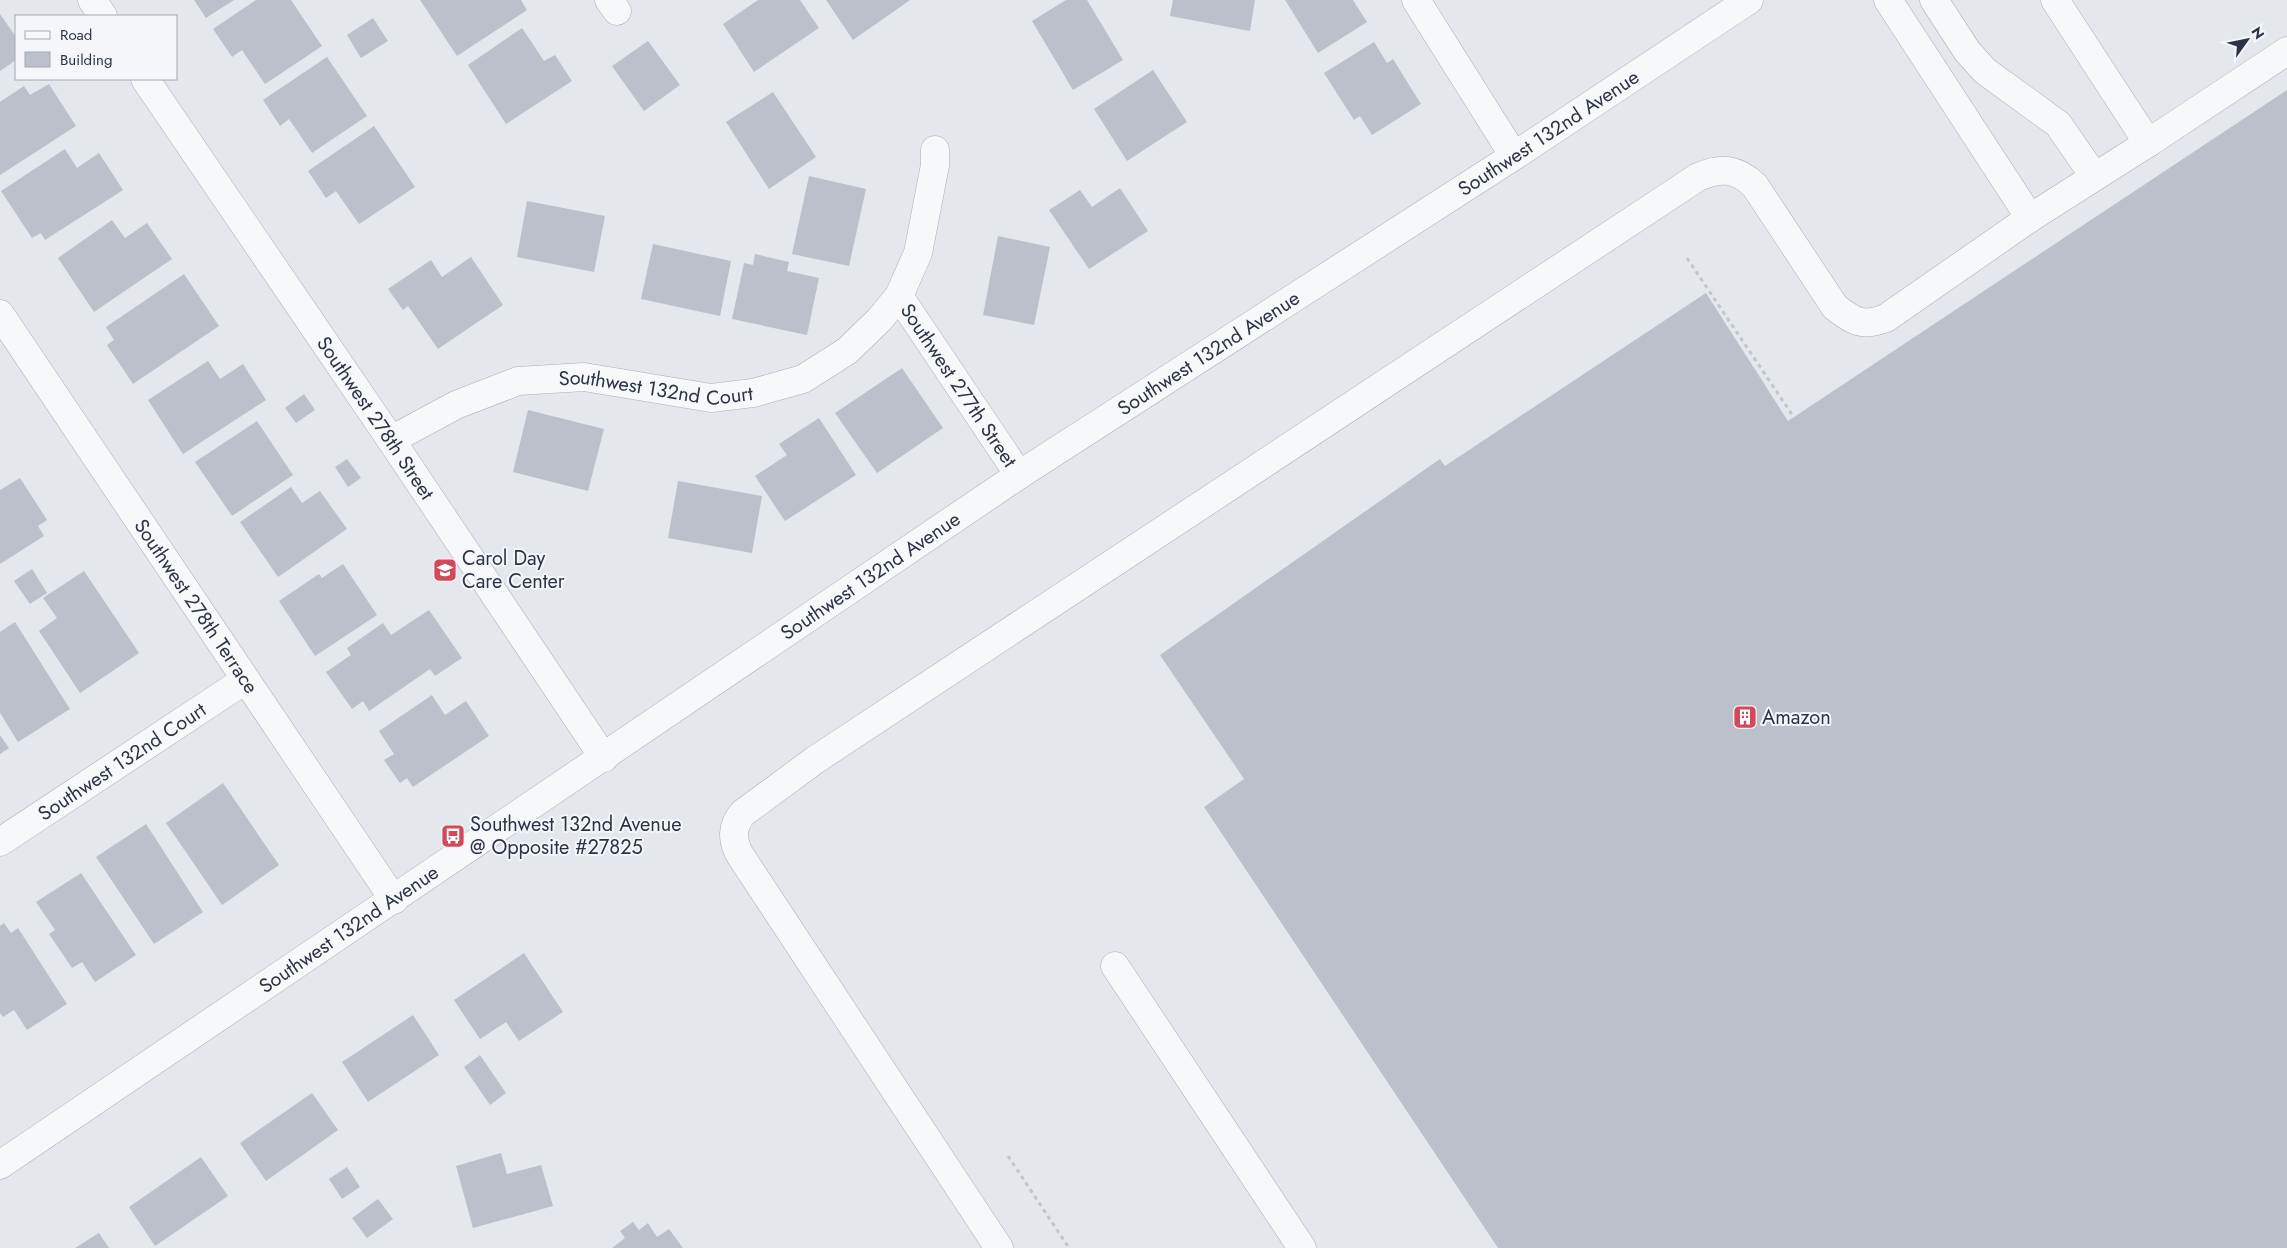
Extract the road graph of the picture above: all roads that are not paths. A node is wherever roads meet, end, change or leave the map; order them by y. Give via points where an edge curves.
1 (92, 0) edge
2 (1416, 0) edge
3 (1749, 0) edge
4 (1888, 0) edge
5 (1934, 0) edge
6 (2055, 0) edge
7 (102, 15) edge
8 (2287, 51) edge
9 (147, 80) edge
10 (2148, 143) junction
11 (934, 150) dead end
12 (1514, 156) junction
13 (2094, 176) junction
14 (2030, 218) junction
15 (900, 296) junction
16 (0, 314) edge
17 (391, 440) junction
18 (1019, 474) junction
19 (245, 680) junction
20 (604, 758) junction
21 (0, 842) edge
22 (394, 900) junction
23 (1115, 966) dead end
24 (0, 1166) edge
25 (999, 1248) edge
26 (1302, 1248) edge

1 - 7 street
2 - 12 street
3 - 12 street, Southwest 132nd Avenue
4 - 14 street
5 - 13 street via 1966,51 1985,71 2058,124
6 - 10 street
8 - 10 street
9 - 17 street, Southwest 278th Street
10 - 13 street
11 - 15 street, Southwest 277th Street via 935,165 918,253
12 - 18 street, Southwest 132nd Avenue
13 - 14 street
14 - 25 street via 1886,318 1860,323 1835,307 1755,186 1734,170 1698,177 815,760 743,813 734,830 740,855
15 - 17 street, Southwest 132nd Court via 847,352 795,382 753,393 711,398 584,377 518,381 456,405
15 - 18 street, Southwest 277th Street
16 - 19 street, Southwest 278th Terrace
17 - 20 street, Southwest 278th Street
18 - 20 street, Southwest 132nd Avenue
19 - 21 street, Southwest 132nd Court
19 - 22 street, Southwest 278th Terrace
20 - 22 street, Southwest 132nd Avenue
22 - 24 street, Southwest 132nd Avenue
23 - 26 street

